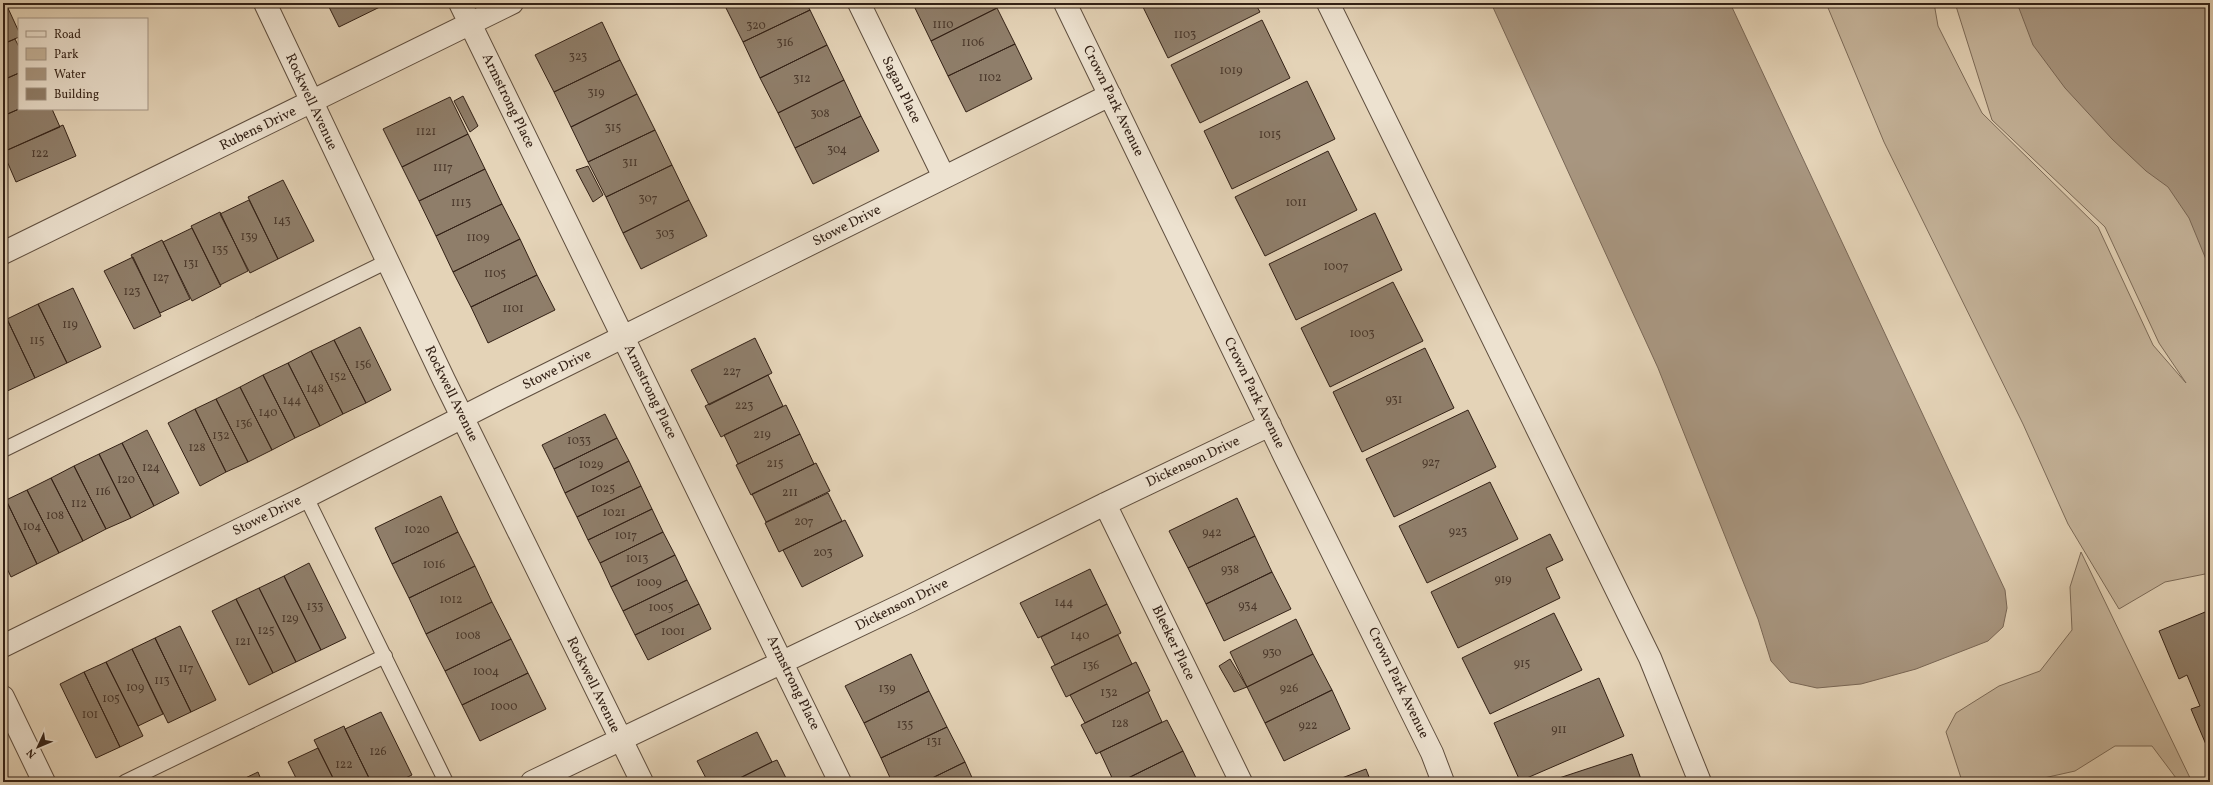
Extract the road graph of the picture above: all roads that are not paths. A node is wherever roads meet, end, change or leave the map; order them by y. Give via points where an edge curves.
1 (265, 3) edge
2 (460, 3) edge
3 (512, 3) edge
4 (859, 3) edge
5 (1065, 3) edge
6 (1328, 3) edge
7 (470, 24) junction
8 (1110, 95) junction
9 (311, 103) junction
10 (944, 177) junction
11 (3, 253) edge
12 (388, 261) junction
13 (623, 337) junction
14 (463, 418) junction
15 (1270, 426) junction
16 (3, 450) edge
17 (306, 497) junction
18 (1105, 504) junction
19 (3, 646) edge
20 (384, 656) junction
21 (782, 662) junction
22 (3, 697) edge
23 (620, 740) junction
24 (44, 782) edge
25 (125, 782) edge
26 (446, 782) edge
27 (532, 782) edge
28 (642, 782) edge
29 (840, 782) edge
30 (1241, 782) edge
31 (1443, 782) edge
32 (1700, 782) edge

1 - 9 street, Rockwell Avenue
2 - 7 street, Armstrong Place
3 - 7 street, Rubens Drive
4 - 10 street, Sagan Place
5 - 8 street, Crown Park Avenue
6 - 32 street via 1650,658
7 - 9 street, Rubens Drive
7 - 13 street, Armstrong Place
8 - 10 street, Stowe Drive
8 - 15 street, Crown Park Avenue
9 - 11 street, Rubens Drive
9 - 12 street, Rockwell Avenue
10 - 13 street, Stowe Drive
12 - 14 street, Rockwell Avenue
12 - 16 lane
13 - 14 street, Stowe Drive
13 - 21 street, Armstrong Place
14 - 17 street, Stowe Drive
14 - 23 street, Rockwell Avenue
15 - 18 street, Dickenson Drive
15 - 31 street, Crown Park Avenue via 1432,753
17 - 19 street, Stowe Drive
17 - 20 lane
18 - 21 street, Dickenson Drive
18 - 30 street, Bleeker Place
20 - 25 lane
20 - 26 lane
21 - 23 street, Dickenson Drive
21 - 29 street, Armstrong Place
22 - 24 street
23 - 27 street, Dickenson Drive
23 - 28 street, Rockwell Avenue

